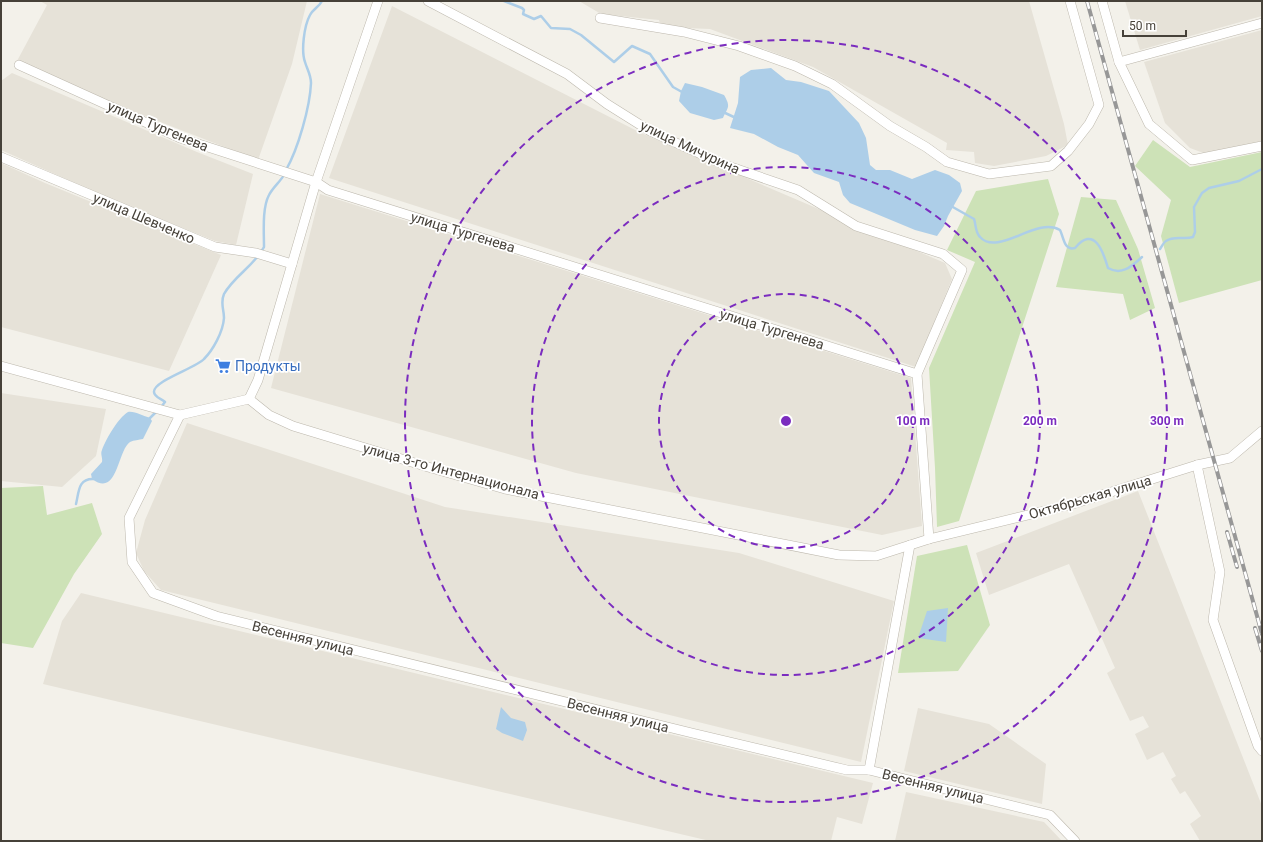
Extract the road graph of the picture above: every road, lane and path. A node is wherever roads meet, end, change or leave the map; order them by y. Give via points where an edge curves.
1 (378, 1) edge
2 (428, 1) edge
3 (1070, 1) edge
4 (1102, 1) edge
5 (600, 18) dead end
6 (1262, 23) edge
7 (1119, 62) junction
8 (19, 65) dead end
9 (1262, 146) edge
10 (1, 157) edge
11 (316, 182) junction
12 (292, 264) junction
13 (1, 366) edge
14 (917, 374) junction
15 (249, 399) junction
16 (180, 415) junction
17 (1262, 431) edge
18 (1197, 466) junction
19 (982, 527) joint
20 (929, 539) junction
21 (910, 545) junction
22 (1262, 751) edge
23 (869, 770) junction
24 (1075, 841) edge

1 - 11 street
2 - 14 street, улица Мичурина via 567,74 607,104 650,131 726,165 798,190 856,226 943,254 962,270
3 - 5 street via 1099,105 1089,124 1068,151 1051,166 989,174 947,162 890,126 832,84 795,66 739,46 684,32
4 - 7 street
6 - 7 street
7 - 9 street via 1149,124 1192,160
8 - 11 street, улица Тургенева via 180,138
10 - 12 street, улица Шевченко via 215,247 256,252
11 - 12 street
11 - 14 street, улица Тургенева via 328,190
12 - 15 street via 258,380
13 - 16 street
14 - 20 street
15 - 16 street
15 - 21 street, улица 3-го Интернационала via 269,415 293,426 505,489 839,555 876,556
16 - 23 street, Весенняя улица via 129,518 132,562 152,593 216,616 692,734 847,770
17 - 18 street, Октябрьская улица via 1230,458
18 - 19 street, Октябрьская улица via 1073,504
18 - 22 street via 1220,572 1213,620
19 - 20 street, улица 3-го Интернационала
20 - 21 street, улица 3-го Интернационала
21 - 23 street
23 - 24 street, Весенняя улица via 1050,815

